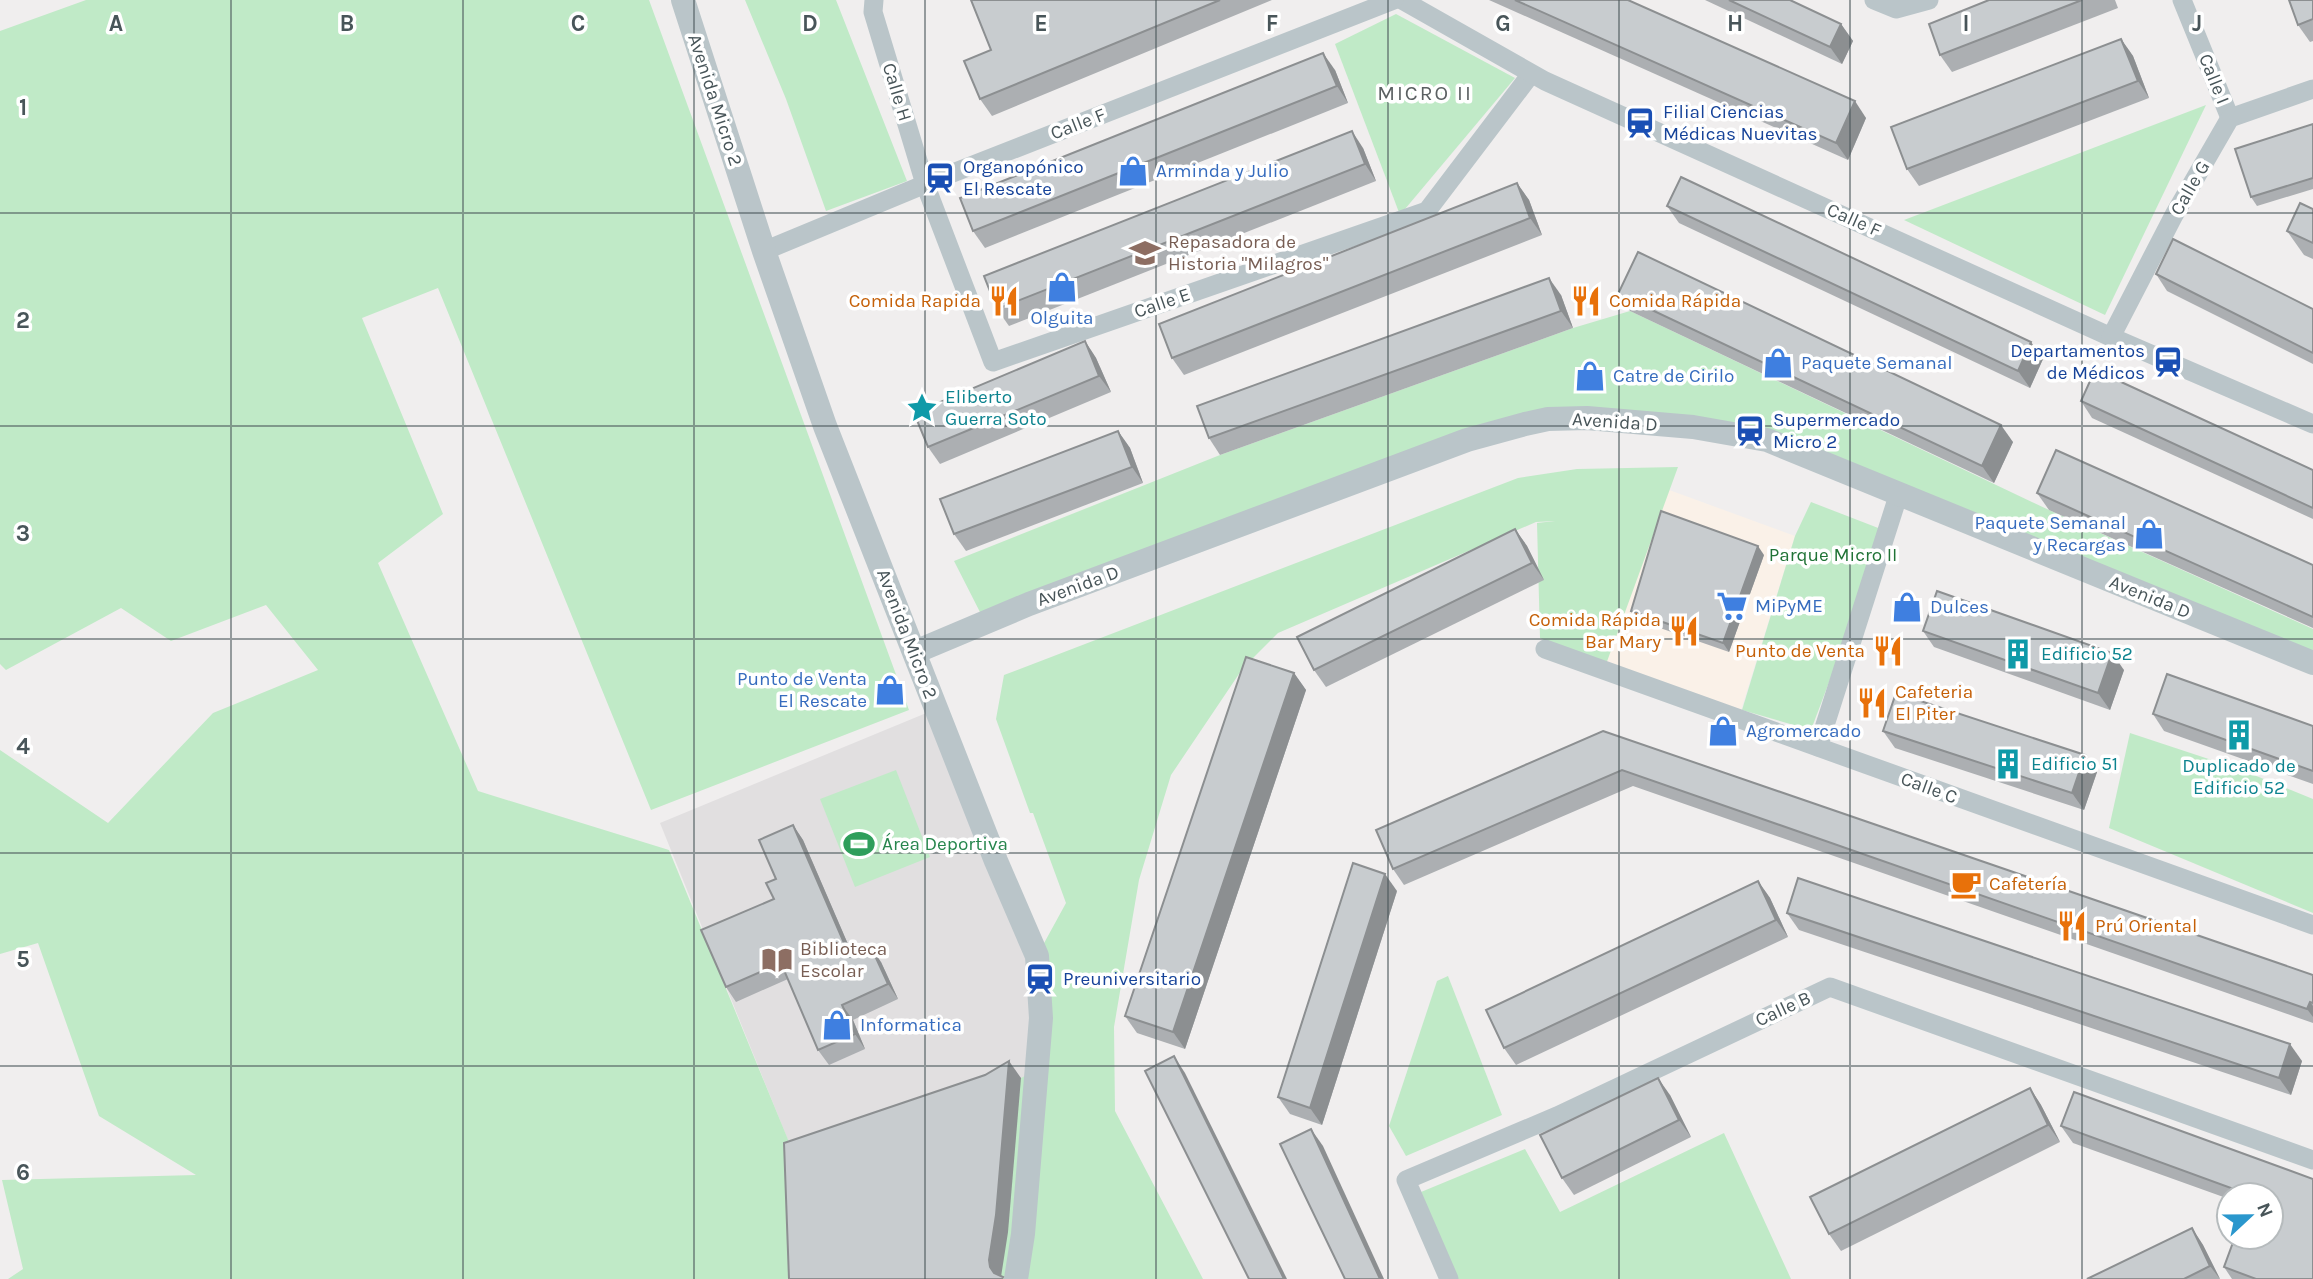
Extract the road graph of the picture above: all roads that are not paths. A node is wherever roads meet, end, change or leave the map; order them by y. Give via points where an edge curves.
1 (683, 0) edge
2 (874, 0) edge
3 (1394, 0) edge
4 (1402, 0) edge
5 (1874, 0) edge
6 (1929, 0) edge
7 (2182, 0) edge
8 (1531, 74) junction
9 (2313, 89) edge
10 (2230, 118) junction
11 (925, 184) junction
12 (764, 251) junction
13 (2110, 337) junction
14 (2313, 424) edge
15 (1899, 493) junction
16 (1545, 649) dead end
17 (915, 652) junction
18 (2313, 663) edge
19 (1818, 747) junction
20 (2313, 925) edge
21 (2313, 1160) edge
22 (1016, 1279) edge
23 (1449, 1279) edge

1 - 12 street, Avenida Micro 2
2 - 11 street, Calle H via 873,12
3 - 11 street, Calle F
4 - 8 street, Calle F
5 - 6 street via 1896,9
7 - 10 street, Calle I
8 - 11 street, Calle E via 1427,211 993,362
8 - 13 street, Calle F
9 - 10 street
10 - 13 street, Calle G
11 - 12 street, Calle F
12 - 17 street, Avenida Micro 2 via 825,426
13 - 14 street, Calle F
15 - 17 street, Avenida D via 1767,440 1693,427 1548,419 1411,460 995,617
15 - 18 street, Avenida D
15 - 19 street
16 - 19 street, Calle C
17 - 22 street, Avenida Micro 2 via 1037,957 1041,1018
19 - 20 street, Calle C
21 - 23 street, Calle B via 1830,987 1557,1116 1406,1180

